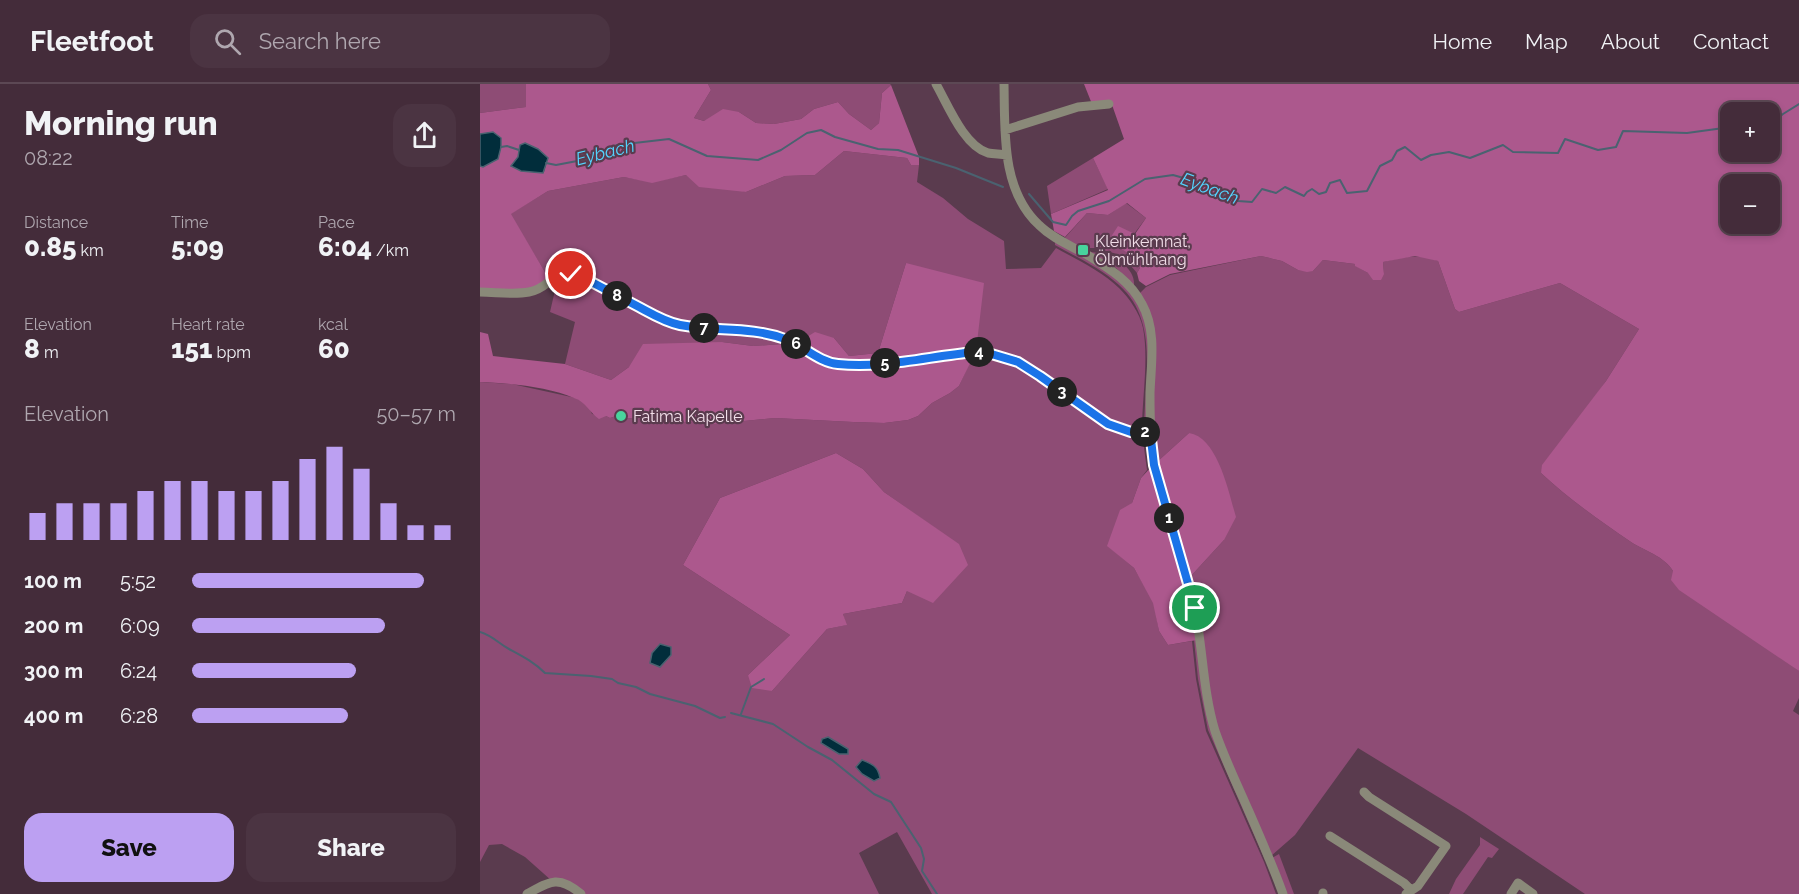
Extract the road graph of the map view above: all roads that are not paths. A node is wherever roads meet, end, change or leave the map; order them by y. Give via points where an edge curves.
1 (936, 84) edge
2 (1004, 84) edge
3 (1109, 104) dead end
4 (1005, 130) junction
5 (1007, 155) junction
6 (480, 292) edge
7 (1150, 431) junction
8 (1364, 792) dead end
9 (1330, 837) dead end
10 (1408, 892) edge
11 (527, 894) edge
12 (581, 894) edge
13 (1283, 894) edge
14 (1511, 894) edge
15 (1533, 894) edge

1 - 5 street via 964,134 976,147
2 - 4 street
3 - 4 street via 1078,107
4 - 5 street
5 - 7 street via 1021,203 1030,215 1050,234 1120,276 1144,306 1152,342
6 - 7 street via 532,292 559,275 571,274 669,322 769,334 836,364 988,353 1018,362 1108,424 1131,432
7 - 13 street via 1154,465 1195,608 1215,730
8 - 10 street via 1446,846 1418,886
9 - 10 street via 1404,883
11 - 12 street via 547,883 561,881
14 - 15 street via 1518,883

